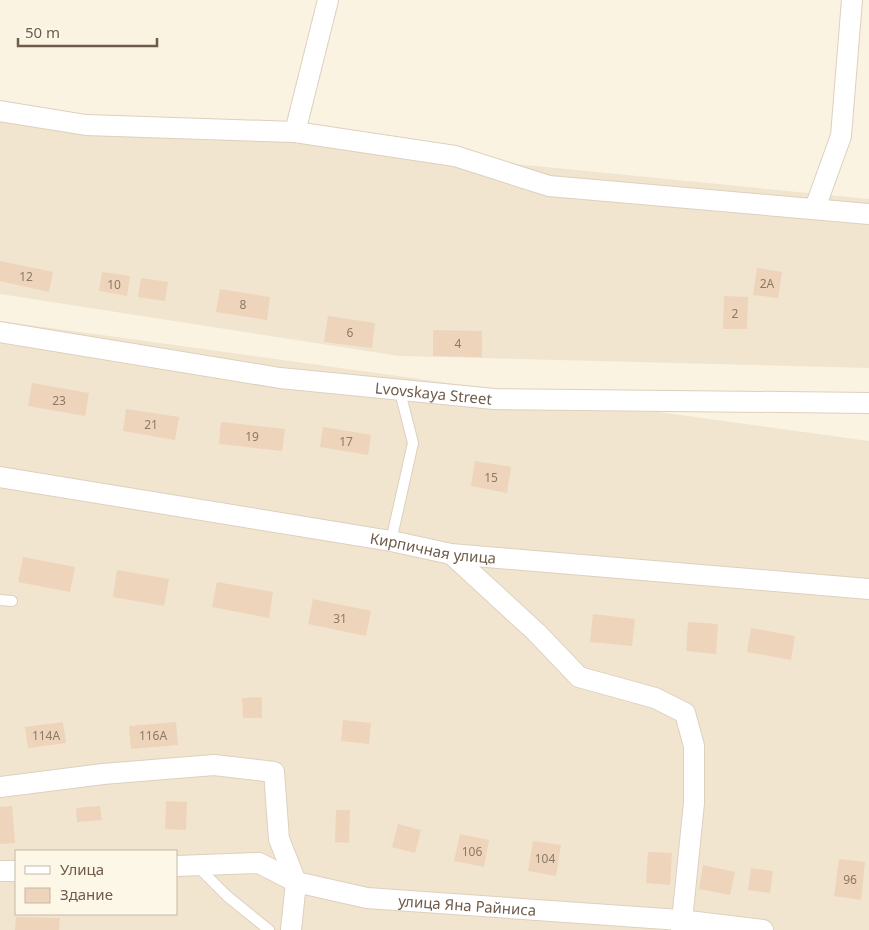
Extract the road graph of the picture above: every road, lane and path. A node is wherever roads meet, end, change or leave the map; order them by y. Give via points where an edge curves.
1 (328, 0) edge
2 (852, 0) edge
3 (0, 111) edge
4 (296, 132) junction
5 (815, 208) junction
6 (869, 214) edge
7 (0, 332) edge
8 (400, 392) junction
9 (869, 403) edge
10 (0, 477) edge
11 (391, 541) junction
12 (451, 554) junction
13 (869, 588) edge
14 (0, 600) edge
15 (12, 601) dead end
16 (0, 787) edge
17 (197, 865) junction
18 (178, 866) edge
19 (0, 871) edge
20 (15, 871) edge
21 (296, 882) junction
22 (680, 925) edge
23 (269, 930) edge
24 (291, 930) edge
25 (763, 930) edge

1 - 4 street
2 - 5 street via 841,136
3 - 4 street via 86,125
4 - 5 street via 455,156 549,186
5 - 6 street
7 - 8 street, Lvovskaya Street via 280,378
8 - 9 street, Lvovskaya Street via 494,399
8 - 11 lane via 413,443
10 - 11 street, Кирпичная улица
11 - 12 street, Кирпичная улица
12 - 13 street, Кирпичная улица
12 - 22 street via 536,632 579,677 655,698 685,713 694,746 694,803
14 - 15 lane
16 - 21 street via 214,765 274,772 279,839
17 - 18 street, улица Яна Райниса
17 - 21 street, улица Яна Райниса via 259,863
17 - 23 lane via 227,896
19 - 20 street
21 - 22 street, улица Яна Райниса via 367,898
21 - 24 street
22 - 25 street, улица Яна Райниса

